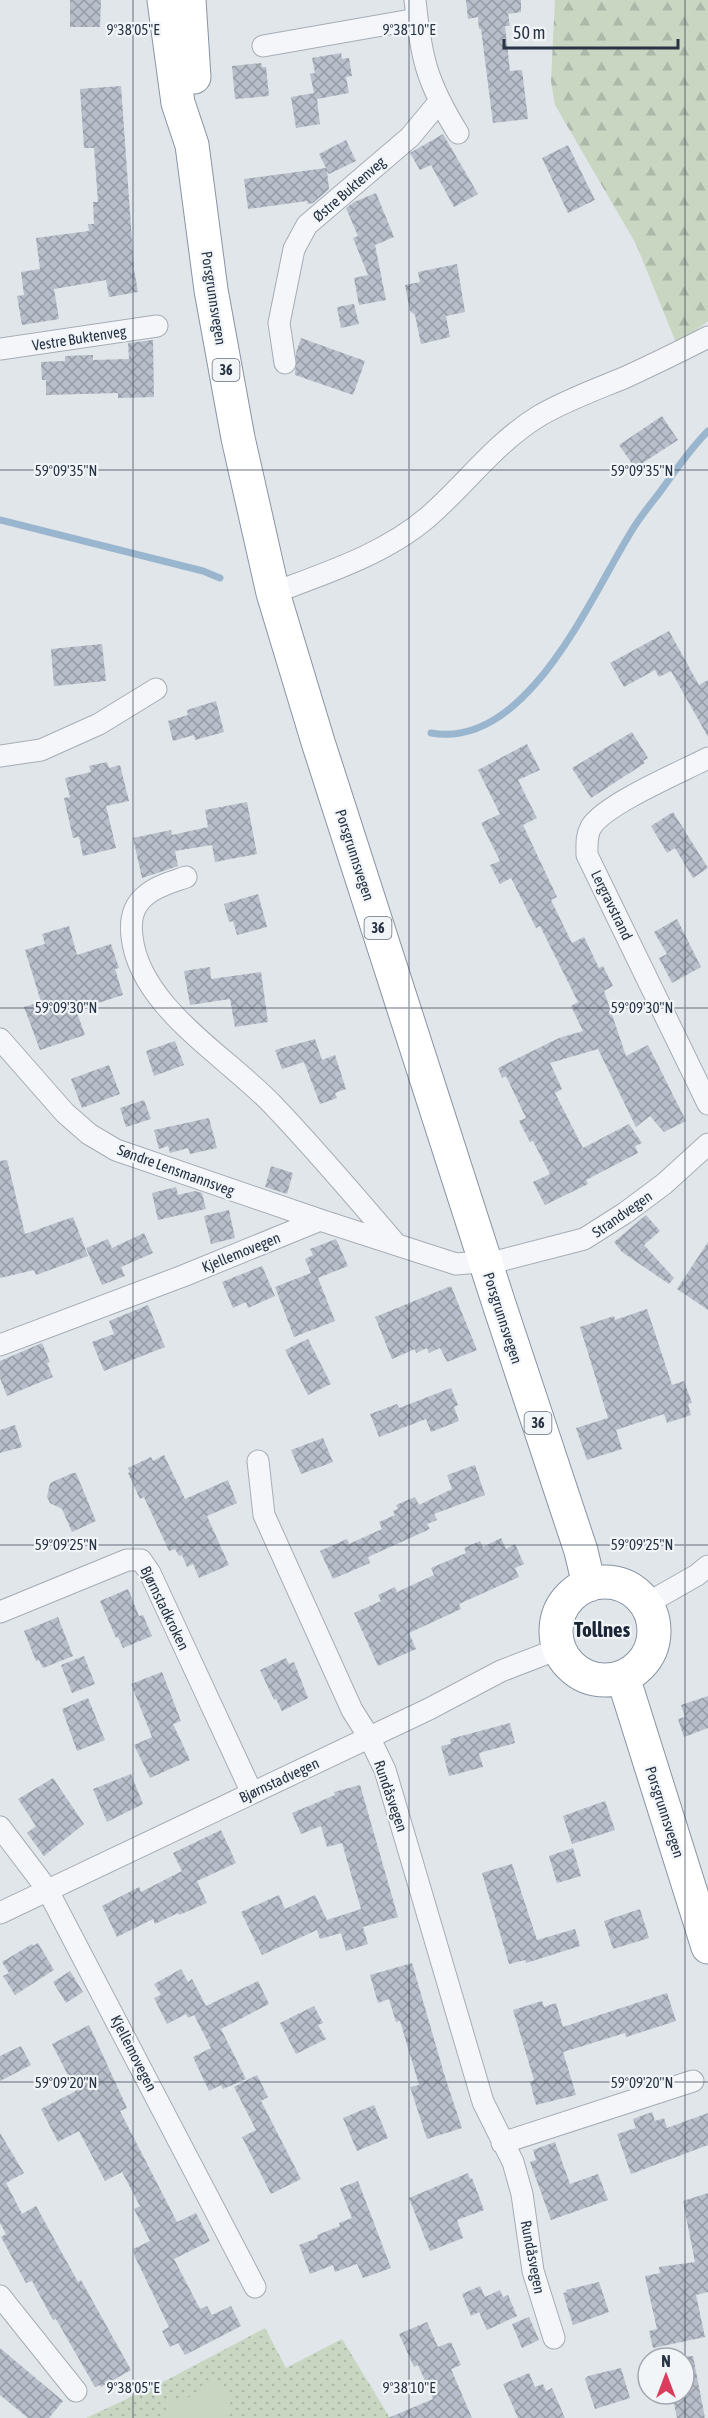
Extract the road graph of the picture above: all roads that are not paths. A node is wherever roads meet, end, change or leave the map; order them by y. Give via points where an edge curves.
1 (164, 0) edge
2 (189, 0) edge
3 (416, 9) edge
4 (263, 46) dead end
5 (438, 102) junction
6 (458, 133) dead end
7 (192, 145) junction
8 (157, 326) dead end
9 (708, 337) edge
10 (0, 349) edge
11 (285, 363) dead end
12 (273, 593) junction
13 (156, 689) dead end
14 (0, 756) edge
15 (708, 758) edge
16 (186, 878) dead end
17 (0, 1039) edge
18 (708, 1104) edge
19 (708, 1144) edge
20 (320, 1220) junction
21 (395, 1244) junction
22 (485, 1262) junction
23 (0, 1345) edge
24 (258, 1461) dead end
25 (708, 1566) edge
26 (589, 1585) junction
27 (646, 1604) junction
28 (0, 1612) edge
29 (558, 1649) junction
30 (623, 1677) junction
31 (369, 1737) junction
32 (252, 1793) junction
33 (0, 1827) edge
34 (47, 1889) junction
35 (0, 1913) edge
36 (708, 1947) edge
37 (693, 2081) dead end
38 (502, 2143) junction
39 (255, 2287) dead end
40 (0, 2296) edge
41 (554, 2338) dead end
42 (76, 2391) dead end

1 - 7 highway, Porsgrunnsvegen / 36 via 178,102
2 - 7 highway, Porsgrunnsvegen / 36 via 195,99
3 - 4 street
3 - 5 street via 419,42
5 - 6 street
5 - 11 street, Østre Buktenveg via 410,137 307,225 298,240 279,323
7 - 12 highway, Porsgrunnsvegen / 36 via 211,290 238,438
8 - 10 street, Vestre Buktenveg
9 - 12 street via 539,417 480,463 428,517 399,538 344,566
12 - 22 highway, Porsgrunnsvegen / 36
13 - 14 street via 99,724 41,750
15 - 18 street, Lergravstrand via 608,811 592,826 586,839 586,855
16 - 21 street via 144,896 132,912 134,952 142,971 177,1018 271,1103
17 - 20 street, Søndre Lensmannsveg via 65,1113 98,1140 116,1150
19 - 22 street, Strandvegen via 664,1184 584,1239
20 - 21 street
20 - 23 street, Kjellemovegen
21 - 22 street via 456,1264
22 - 26 highway, Porsgrunnsvegen / 36
24 - 31 street, Rundåsvegen via 264,1515 347,1700
25 - 27 street
26 - 27 highway via 615,1583
26 - 29 highway via 567,1599 560,1610 555,1636
27 - 30 highway via 654,1632 652,1646 641,1664
28 - 32 street, Bjørnstadkroken via 127,1560 141,1560
29 - 30 highway via 578,1673 608,1681
29 - 31 street, Bjørnstadvegen via 501,1671
30 - 36 highway, Porsgrunnsvegen
31 - 32 street, Bjørnstadvegen
31 - 38 street, Rundåsvegen via 388,1781 483,2102
32 - 34 street, Bjørnstadvegen
33 - 34 street, Kjellemovegen
34 - 35 street, Bjørnstadvegen
34 - 39 street, Kjellemovegen
37 - 38 street
38 - 41 street, Rundåsvegen via 513,2162 522,2194 533,2271
40 - 42 street

